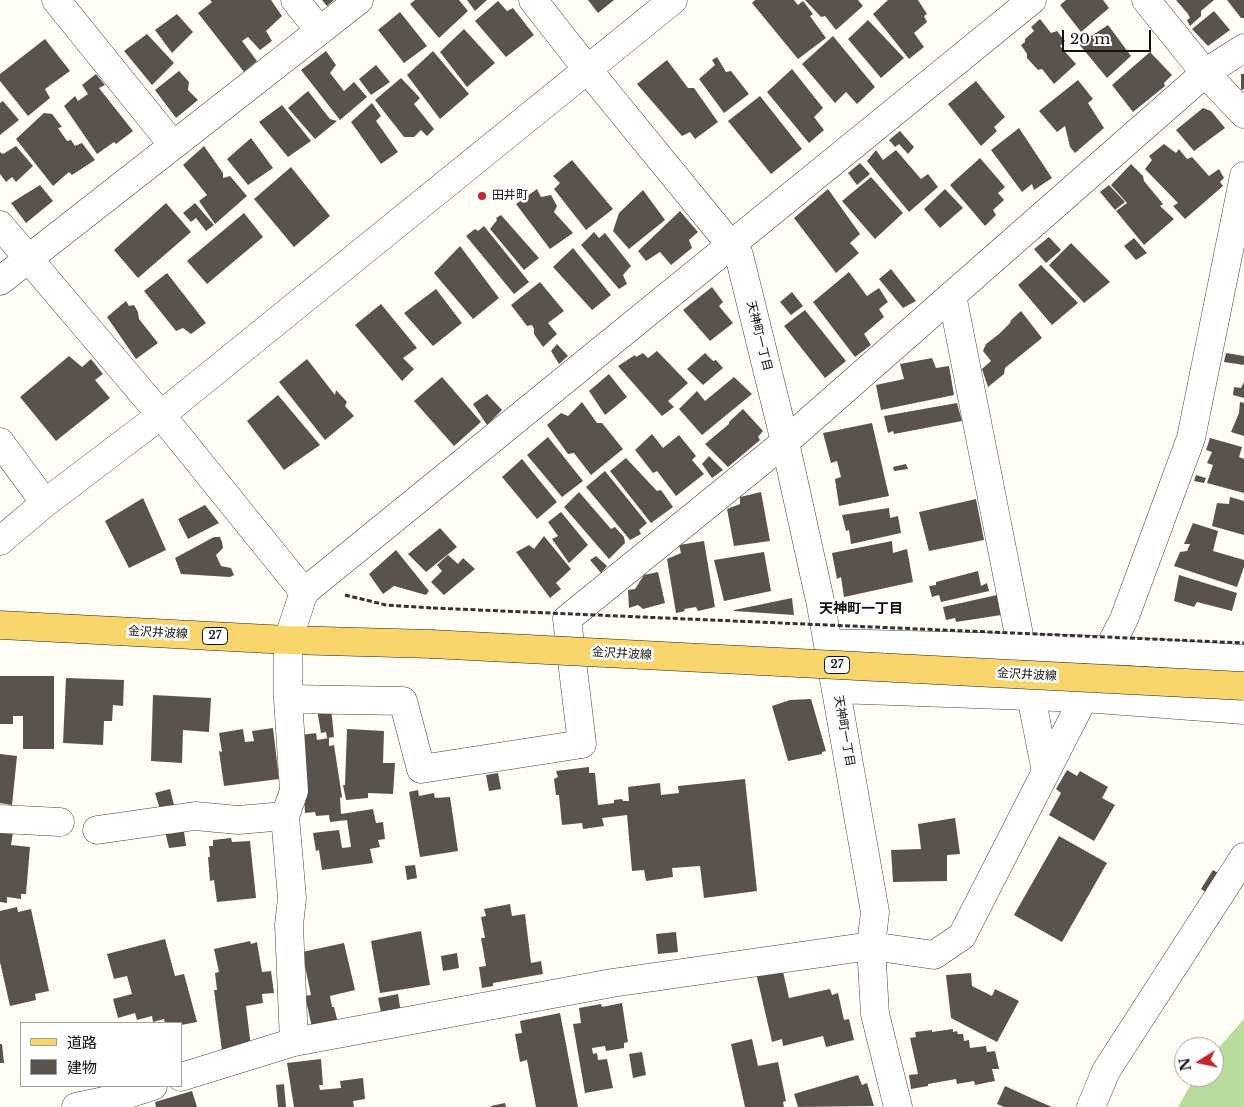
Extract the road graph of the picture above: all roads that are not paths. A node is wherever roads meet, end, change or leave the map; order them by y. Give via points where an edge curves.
1 (56, 0) edge
2 (295, 0) edge
3 (359, 0) edge
4 (533, 0) edge
5 (673, 0) edge
6 (1032, 0) edge
7 (1146, 0) edge
8 (320, 31) junction
9 (1244, 48) edge
10 (587, 69) junction
11 (1205, 73) junction
12 (1244, 114) edge
13 (173, 145) junction
14 (1244, 176) edge
15 (0, 224) edge
16 (731, 244) junction
17 (28, 259) junction
18 (0, 281) edge
19 (952, 295) junction
20 (161, 415) junction
21 (0, 442) edge
22 (785, 442) junction
23 (46, 503) junction
24 (0, 541) edge
25 (304, 592) junction
26 (0, 625) edge
27 (288, 640) junction
28 (828, 643) junction
29 (1022, 647) junction
30 (1108, 650) junction
31 (1244, 659) edge
32 (1244, 686) edge
33 (836, 689) junction
34 (1031, 696) junction
35 (1084, 698) junction
36 (288, 699) junction
37 (1244, 710) edge
38 (1046, 772) junction
39 (285, 816) junction
40 (0, 819) edge
41 (60, 822) dead end
42 (97, 830) dead end
43 (1244, 857) edge
44 (871, 946) junction
45 (294, 1042) junction
46 (182, 1077) edge
47 (151, 1087) edge
48 (76, 1107) edge
49 (898, 1107) edge
50 (1091, 1107) edge

1 - 13 street
2 - 8 street
3 - 8 street
4 - 10 street, 天神町一丁目
5 - 10 street
6 - 16 street
7 - 11 street
8 - 13 street
9 - 11 street
10 - 16 street, 天神町一丁目
10 - 20 street
11 - 12 street
11 - 19 street
13 - 17 street
14 - 30 street via 1191,438 1124,618
15 - 17 street
16 - 22 street, 天神町一丁目 via 739,255
16 - 25 street
17 - 18 street
17 - 20 street
19 - 22 street
19 - 29 street
20 - 23 street
20 - 25 street
21 - 23 street
22 - 28 street, 天神町一丁目
22 - 36 street via 567,619 582,744 420,769 403,701
23 - 24 street
25 - 27 street
26 - 27 main road, 金沢井波線 / 27
27 - 32 main road, 金沢井波線 / 27, bridge via 431,644
27 - 36 street
28 - 29 street
28 - 33 street, 天神町一丁目
29 - 30 street
29 - 34 street
30 - 31 street
30 - 35 street
33 - 34 street
33 - 44 street, 天神町一丁目 via 875,912
34 - 35 street
34 - 38 street
35 - 37 street
35 - 38 street
36 - 39 street via 294,790
38 - 44 street via 962,936 934,955
39 - 42 street via 238,820 195,816
39 - 45 street via 292,898 289,925
40 - 41 street
43 - 50 street via 1106,1071
44 - 45 street via 612,983
44 - 49 street, 天神町一丁目 via 874,1014
45 - 46 street
47 - 48 street

